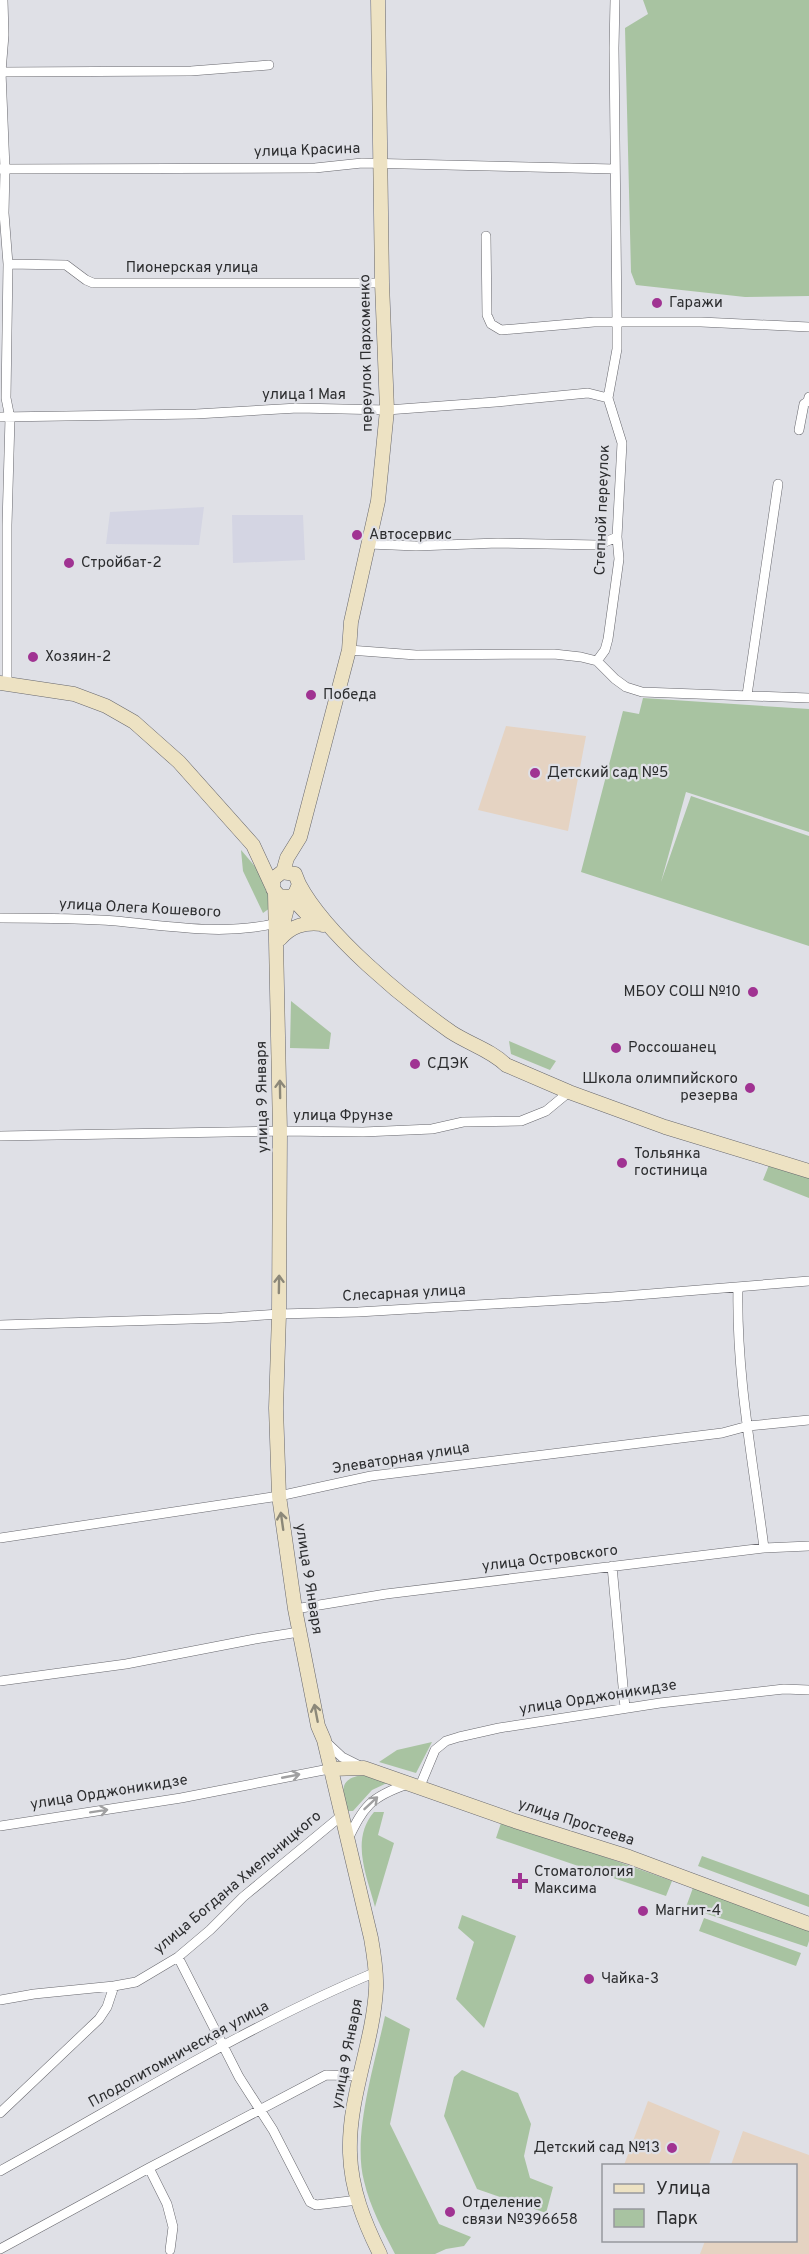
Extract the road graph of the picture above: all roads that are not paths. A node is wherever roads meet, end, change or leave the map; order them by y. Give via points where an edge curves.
1 (3, 0) edge
2 (378, 0) edge
3 (615, 0) edge
4 (2, 36) edge
5 (269, 65) dead end
6 (1, 72) edge
7 (380, 164) junction
8 (2, 169) edge
9 (615, 170) junction
10 (486, 236) dead end
11 (8, 264) junction
12 (4, 277) edge
13 (382, 283) junction
14 (617, 322) junction
15 (809, 327) edge
16 (809, 397) edge
17 (608, 398) junction
18 (387, 410) junction
19 (5, 417) edge
20 (799, 430) dead end
21 (778, 484) dead end
22 (3, 525) edge
23 (617, 537) junction
24 (369, 544) junction
25 (349, 650) junction
26 (597, 661) junction
27 (4, 683) edge
28 (747, 695) junction
29 (809, 698) edge
30 (300, 837) junction
31 (253, 845) junction
32 (283, 872) junction
33 (298, 881) junction
34 (274, 889) junction
35 (290, 897) junction
36 (0, 918) edge
37 (277, 923) junction
38 (322, 924) junction
39 (334, 933) junction
40 (279, 945) junction
41 (569, 1092) junction
42 (280, 1131) junction
43 (0, 1136) edge
44 (809, 1171) edge
45 (809, 1281) edge
46 (738, 1287) junction
47 (279, 1314) junction
48 (0, 1325) edge
49 (809, 1420) edge
50 (748, 1426) junction
51 (279, 1496) junction
52 (0, 1538) edge
53 (809, 1546) edge
54 (764, 1548) junction
55 (612, 1566) junction
56 (295, 1609) junction
57 (299, 1632) junction
58 (0, 1681) edge
59 (809, 1690) edge
60 (625, 1708) junction
61 (324, 1740) junction
62 (364, 1768) junction
63 (329, 1769) junction
64 (415, 1784) junction
65 (341, 1816) junction
66 (0, 1826) edge
67 (347, 1841) junction
68 (809, 1924) edge
69 (178, 1957) junction
70 (376, 1972) junction
71 (114, 1986) junction
72 (0, 2000) edge
73 (224, 2046) junction
74 (361, 2076) junction
75 (259, 2109) junction
76 (0, 2113) edge
77 (149, 2168) junction
78 (0, 2171) edge
79 (358, 2200) junction
80 (0, 2249) edge
81 (170, 2250) dead end
82 (380, 2254) edge

1 - 4 street
2 - 7 main road, переулок Пархоменко
3 - 9 street, Степной переулок
4 - 6 street
5 - 6 street via 191,71
6 - 8 street
7 - 8 street, улица Красина via 315,168
7 - 9 street, улица Красина
7 - 13 main road, переулок Пархоменко
8 - 11 street
9 - 14 street, Степной переулок
10 - 14 street via 490,324 501,330
11 - 12 street
11 - 13 street, Пионерская улица via 66,265 93,284
12 - 19 street
13 - 18 main road, переулок Пархоменко
14 - 15 street
14 - 17 street, Степной переулок via 617,349
16 - 20 street
17 - 18 street, улица 1 Мая via 588,393
17 - 23 street, Степной переулок via 622,443
18 - 19 street, улица 1 Мая via 298,408
18 - 24 main road, переулок Пархоменко
19 - 22 street
21 - 28 street
22 - 27 street
23 - 24 street via 598,545
23 - 26 street, Степной переулок via 619,559 608,639
24 - 25 main road, переулок Пархоменко via 351,622
25 - 26 street via 416,655 554,654
25 - 30 main road, переулок Пархоменко
26 - 28 street via 626,687 642,692
27 - 31 main road via 74,694 134,722 179,762
28 - 29 street
30 - 32 main road, переулок Пархоменко
30 - 33 main road
31 - 32 main road
31 - 34 main road
32 - 33 main road via 291,872
32 - 34 main road via 277,874
33 - 35 main road via 298,890
33 - 39 main road
34 - 35 main road via 279,896
34 - 37 main road, улица 9 Января
35 - 38 main road
35 - 40 main road
36 - 37 street, улица Олега Кошевого via 209,929
37 - 40 main road, улица 9 Января
38 - 39 main road
38 - 40 main road via 297,925 287,930
39 - 41 main road via 452,1033 506,1065
42 -> 40 main road, улица 9 Января
41 - 42 street, улица Фрунзе via 546,1111 521,1121 463,1122 432,1129 363,1132
41 - 44 main road via 665,1127
42 - 43 street, улица Фрунзе
47 -> 42 main road, улица 9 Января
45 - 46 street, Слесарная улица
46 - 47 street, Слесарная улица
46 - 50 street via 737,1331
47 - 48 street, Слесарная улица
47 - 51 main road, улица 9 Января
49 - 50 street, Элеваторная улица
50 - 51 street, Элеваторная улица via 722,1433 371,1476
50 - 54 street
51 - 52 street, Элеваторная улица
56 -> 51 main road, улица 9 Января
53 - 54 street, улица Островского
54 - 55 street, улица Островского
55 - 56 street, улица Островского
55 - 60 street
56 - 57 main road, улица 9 Января
57 - 58 street via 126,1664
61 -> 57 main road, улица 9 Января
59 - 60 street, улица Орджоникидзе via 784,1689
60 - 64 street, улица Орджоникидзе via 499,1728 446,1741 435,1750
61 - 62 street via 342,1757
61 - 63 main road, улица 9 Января
62 - 63 main road, улица Простеева
62 - 64 main road, улица Простеева
63 - 65 main road, улица 9 Января
66 -> 63 street, улица Орджоникидзе via 181,1798
67 -> 64 street via 374,1799
64 - 68 main road, улица Простеева
65 - 67 main road, улица 9 Января
65 - 69 street, улица Богдана Хмельницкого
67 - 70 main road, улица 9 Января
69 - 71 street, улица Богдана Хмельницкого via 136,1982
69 - 73 street
70 - 73 street, Плодопитомническая улица
70 - 74 main road, улица 9 Января via 372,2021
71 - 72 street, улица Богдана Хмельницкого
71 - 76 street via 99,2019
73 - 75 street
73 - 78 street, Плодопитомническая улица
74 - 75 street via 326,2075
74 - 79 main road, улица 9 Января via 350,2133
75 - 77 street
75 - 79 street via 310,2202 316,2205
77 - 80 street
77 - 81 street via 167,2204 173,2227
79 - 82 main road, улица 9 Января

